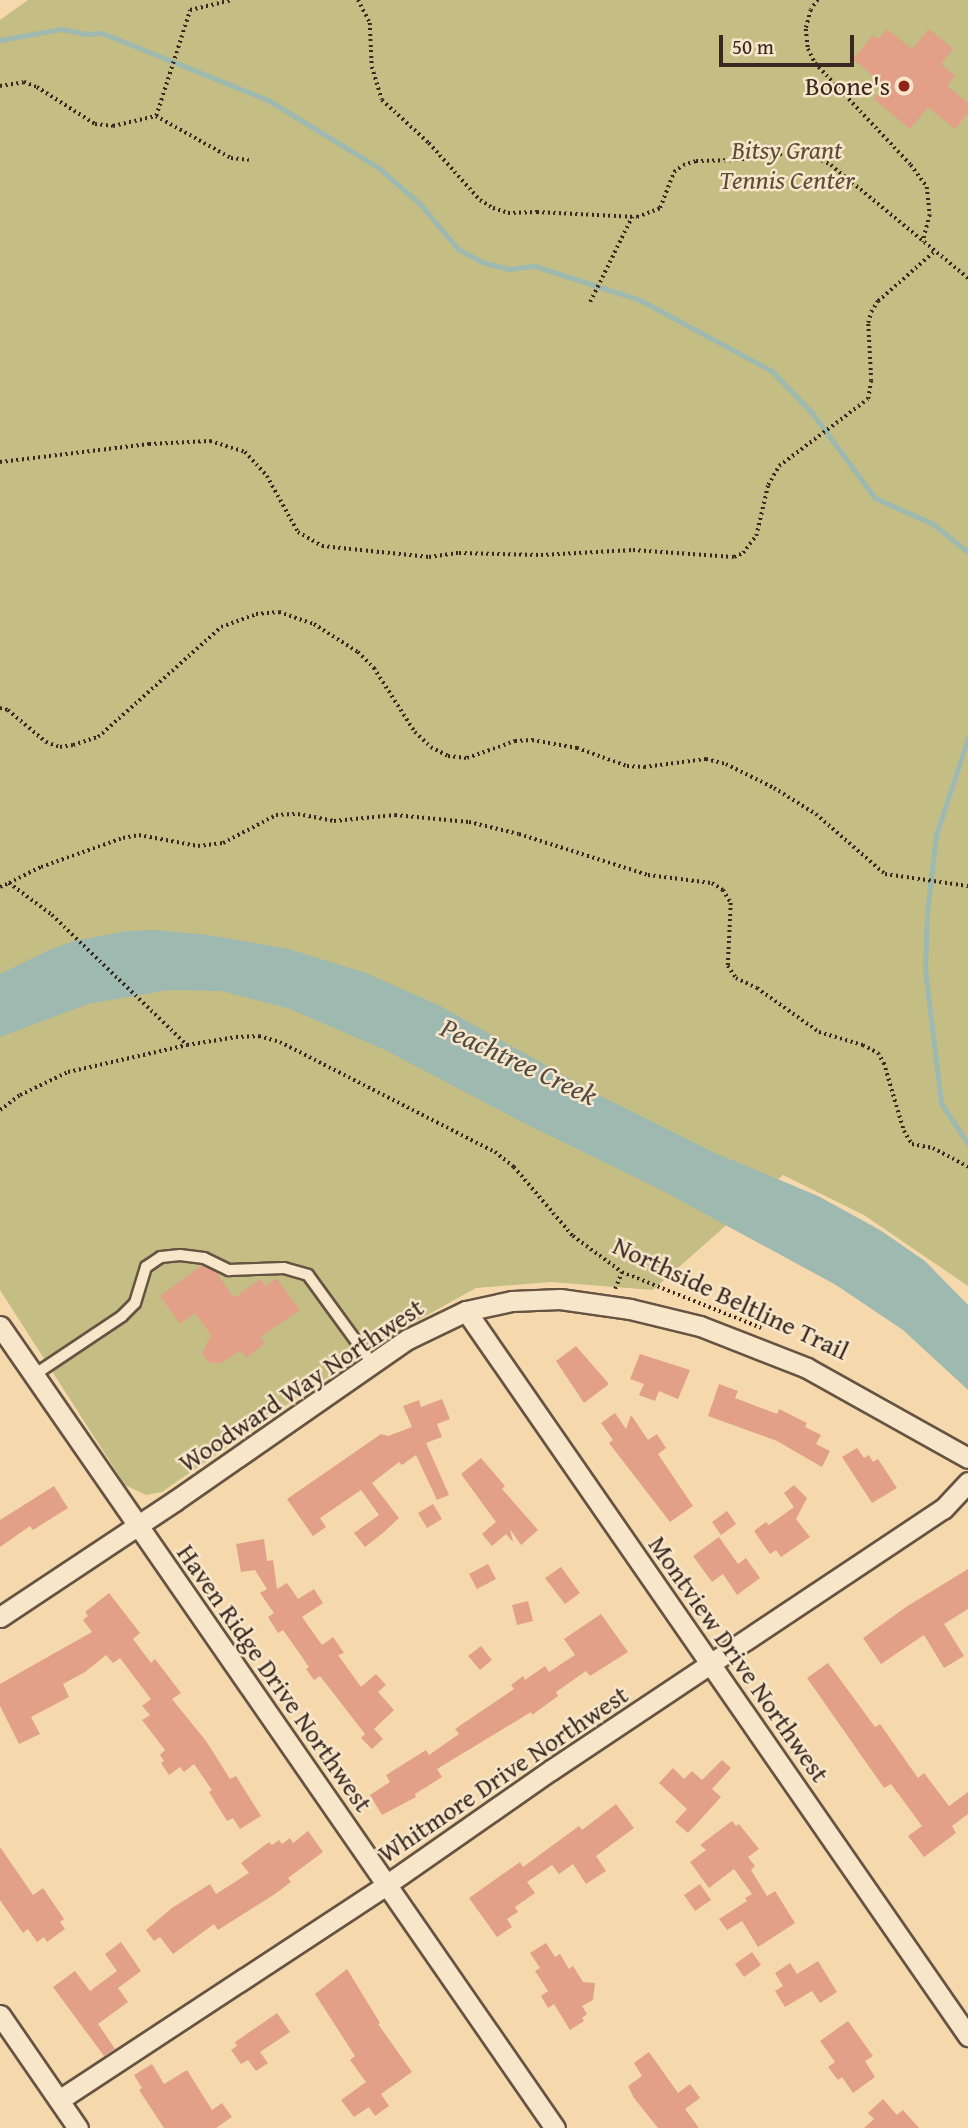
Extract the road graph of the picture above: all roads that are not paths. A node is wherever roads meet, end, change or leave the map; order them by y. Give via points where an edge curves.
1 (466, 1311) junction
2 (0, 1326) edge
3 (372, 1363) junction
4 (34, 1375) junction
5 (968, 1458) edge
6 (968, 1482) edge
7 (137, 1525) junction
8 (0, 1617) edge
9 (712, 1666) junction
10 (386, 1885) junction
11 (0, 2015) edge
12 (968, 2036) edge
13 (59, 2100) junction
14 (78, 2128) edge
15 (555, 2128) edge

1 - 3 street, Woodward Way Northwest via 438,1322
1 - 5 street, Woodward Way Northwest via 512,1301 560,1299 630,1309 699,1326 807,1368
1 - 9 street, Montview Drive Northwest
2 - 4 street, Haven Ridge Drive Northwest
3 - 4 lane via 308,1275 284,1268 229,1270 204,1258 180,1255 161,1256 146,1267 135,1303
3 - 7 street, Woodward Way Northwest
4 - 7 street, Haven Ridge Drive Northwest
6 - 9 street, Whitmore Drive Northwest via 943,1509
7 - 8 street, Woodward Way Northwest
7 - 10 street, Haven Ridge Drive Northwest
9 - 10 street, Whitmore Drive Northwest
9 - 12 street, Montview Drive Northwest
10 - 13 street, Whitmore Drive Northwest
10 - 15 street, Haven Ridge Drive Northwest
11 - 13 street
13 - 14 street

